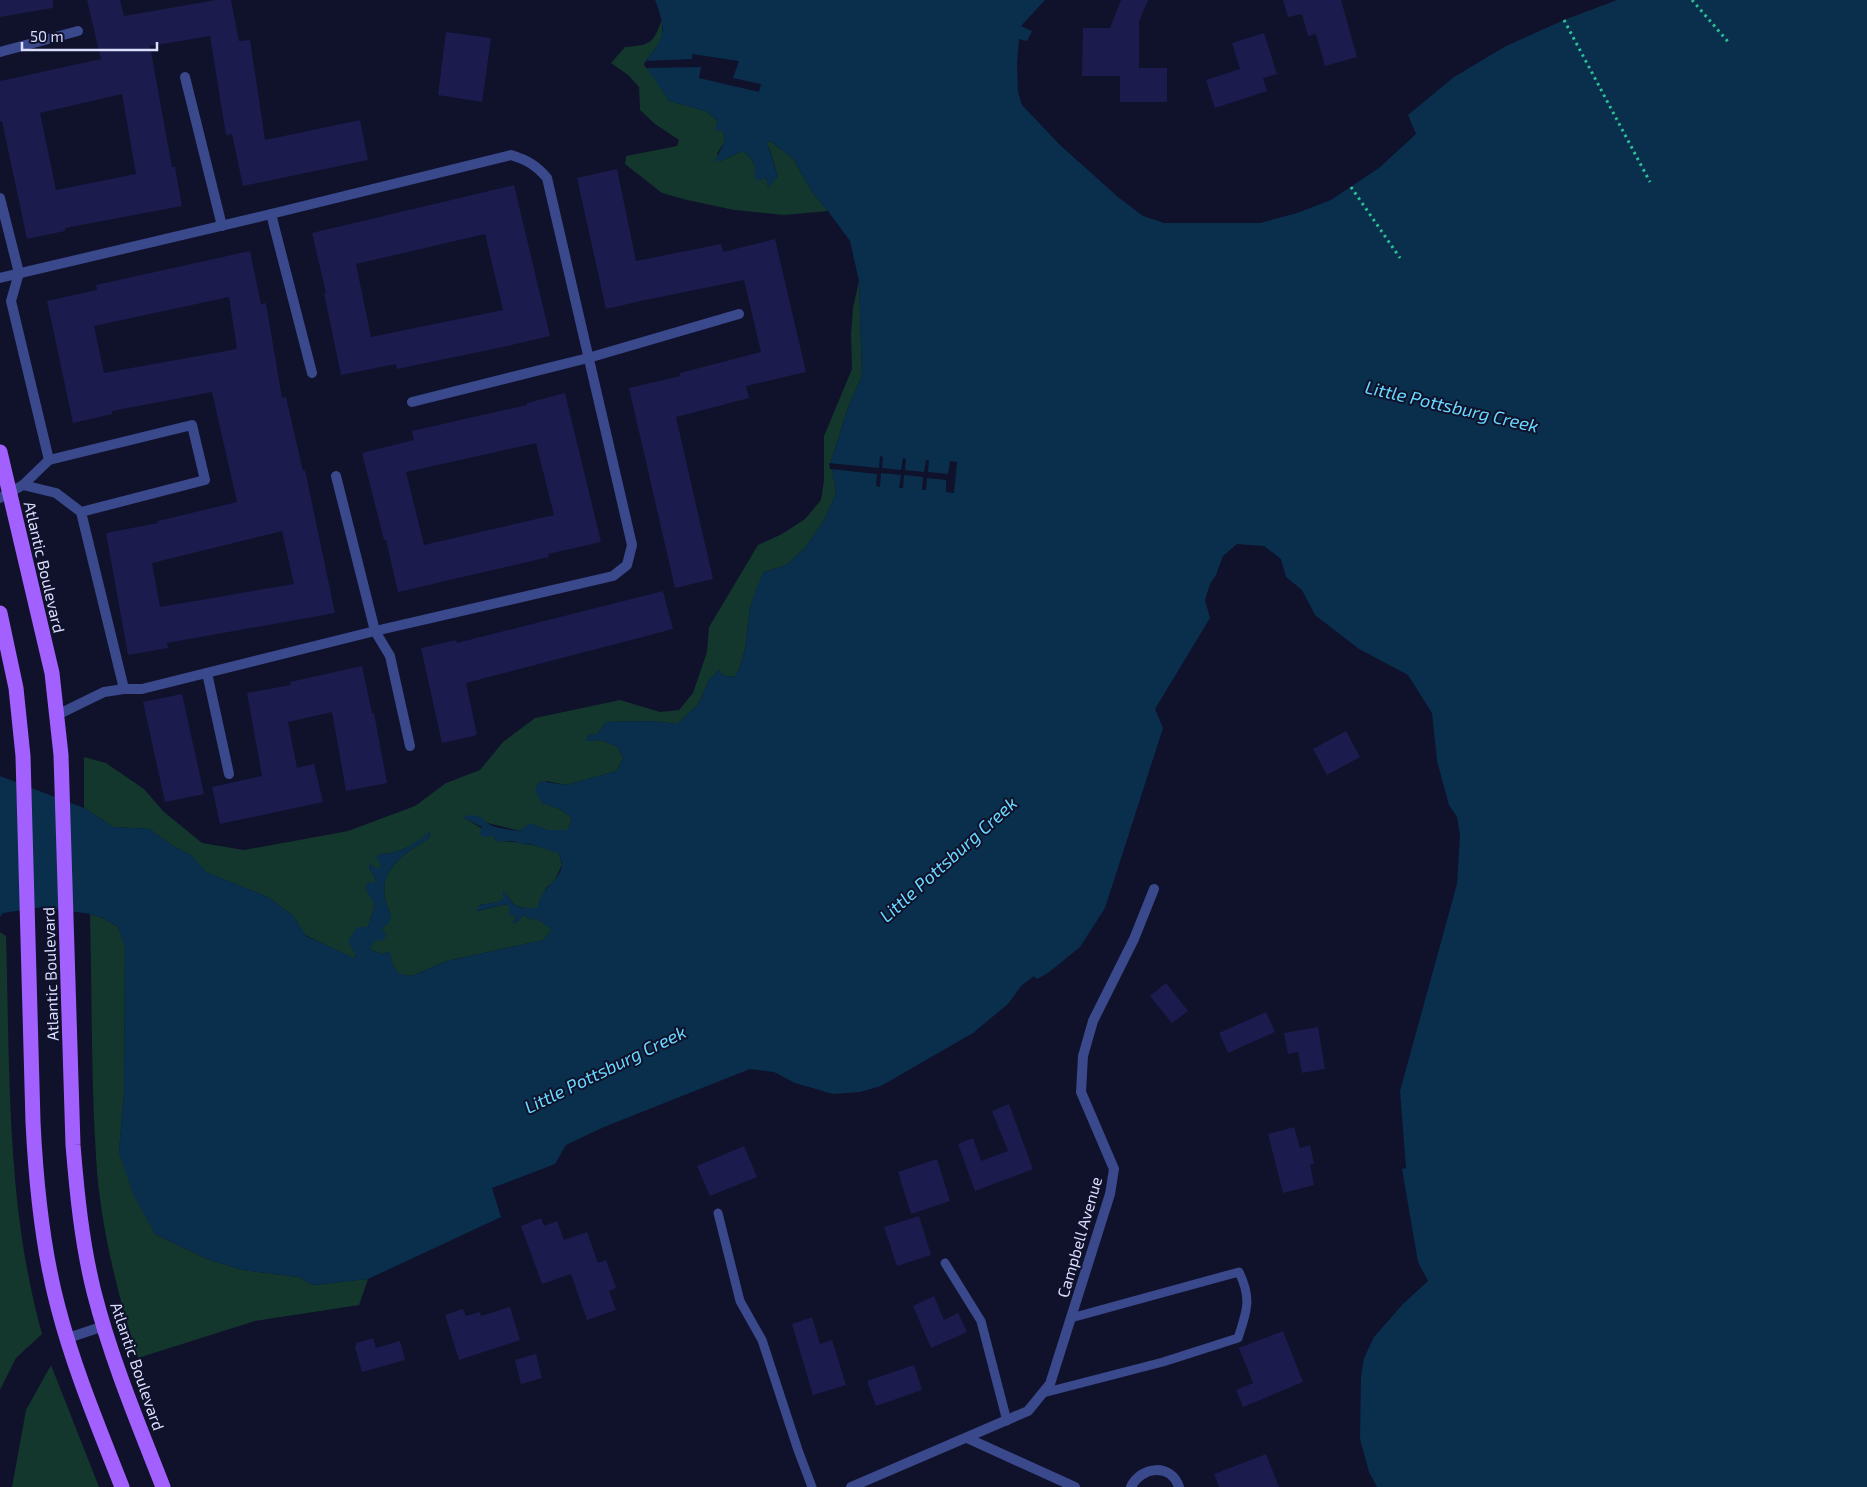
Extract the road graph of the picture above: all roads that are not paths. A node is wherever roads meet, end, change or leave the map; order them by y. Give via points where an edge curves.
1 (78, 31) dead end
2 (0, 52) edge
3 (185, 78) dead end
4 (0, 198) edge
5 (272, 214) junction
6 (222, 226) junction
7 (19, 273) junction
8 (0, 278) edge
9 (739, 314) dead end
10 (588, 358) junction
11 (312, 373) dead end
12 (412, 402) dead end
13 (0, 452) edge
14 (49, 460) junction
15 (336, 476) dead end
16 (11, 492) edge
17 (81, 512) junction
18 (0, 613) edge
19 (375, 631) junction
20 (206, 673) junction
21 (124, 689) junction
22 (57, 715) junction
23 (410, 746) dead end
24 (229, 774) dead end
25 (1154, 889) dead end
26 (718, 1213) dead end
27 (945, 1263) dead end
28 (1070, 1318) junction
29 (104, 1326) junction
30 (68, 1338) junction
31 (1043, 1393) junction
32 (1007, 1421) junction
33 (967, 1438) junction
34 (122, 1487) edge
35 (163, 1487) edge
36 (812, 1487) edge
37 (851, 1487) edge
38 (1075, 1487) edge
39 (1131, 1487) edge
40 (1179, 1487) edge

1 - 2 street
3 - 6 street
4 - 7 street
5 - 6 street
5 - 10 street via 511,155 528,160 547,178
5 - 11 street
6 - 7 street
7 - 8 street
7 - 14 street via 11,301
9 - 10 street
10 - 12 street
10 - 19 street via 632,545 627,565 613,576
13 - 16 main road, Atlantic Boulevard
14 - 16 street
14 - 17 street via 192,425 205,480
15 - 19 street
16 - 17 street via 56,492
16 - 22 main road, Atlantic Boulevard via 52,673
17 - 21 street
18 - 30 main road, Atlantic Boulevard via 16,688 23,756 35,1172 51,1276
19 - 20 street
19 - 23 street via 390,656
20 - 21 street via 142,689
20 - 24 street
21 - 22 street via 104,692
22 - 29 main road, Atlantic Boulevard via 77,1200 86,1257
25 - 28 street, Campbell Avenue via 1094,1022 1083,1056 1081,1092 1114,1169 1110,1194
26 - 36 lane via 740,1301 762,1340
27 - 32 lane via 981,1321
28 - 31 street, Campbell Avenue via 1050,1384
28 - 31 lane via 1239,1272 1247,1288 1247,1312 1238,1338 1163,1362
29 - 30 street
29 - 35 main road, Atlantic Boulevard
30 - 34 main road, Atlantic Boulevard
31 - 32 street, Campbell Avenue via 1028,1412
32 - 33 street, Campbell Avenue
33 - 37 street, Campbell Avenue
33 - 38 street
39 - 40 street via 1136,1478 1155,1469 1176,1478

